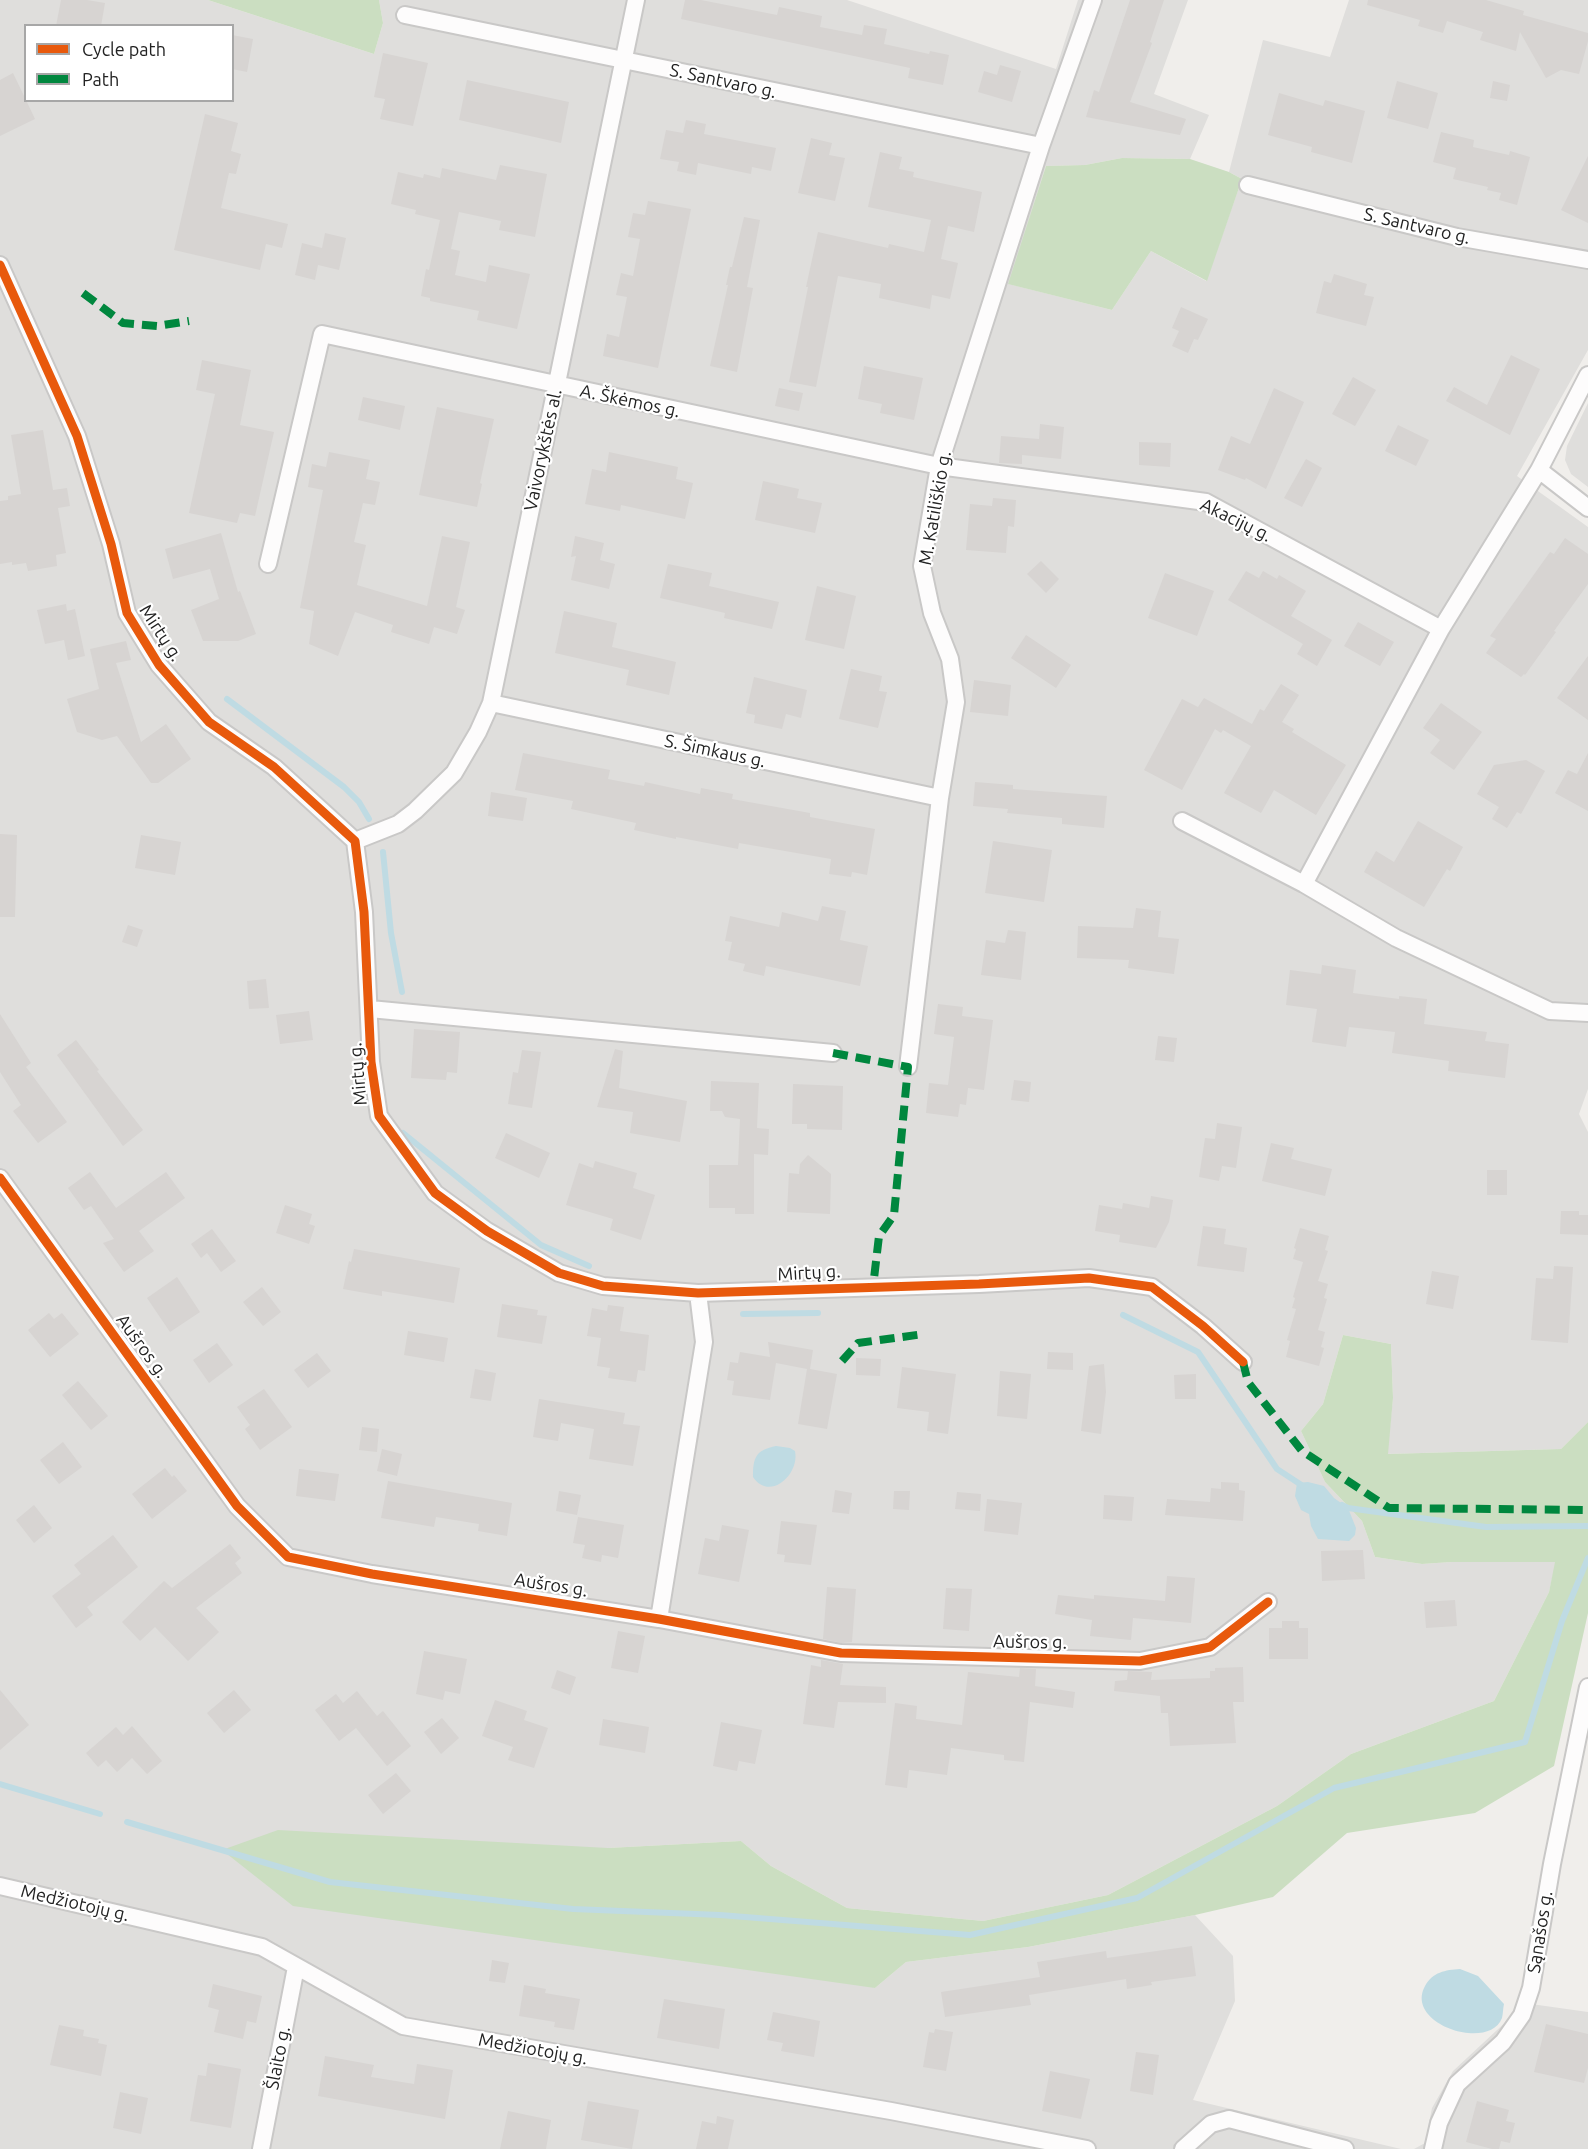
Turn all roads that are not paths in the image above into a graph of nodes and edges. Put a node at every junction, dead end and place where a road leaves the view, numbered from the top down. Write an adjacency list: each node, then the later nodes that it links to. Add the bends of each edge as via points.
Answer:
1 (636, 0): 4 (street, Vaivorykštės al.)
2 (1093, 0): 5 (street, M. Katiliškio g.)
3 (405, 15): 4 (street, S. Santvaro g.)
4 (624, 61): 5 (street, S. Santvaro g.); 10 (street, Vaivorykštės al.)
5 (1041, 146): 11 (street, M. Katiliškio g.)
6 (1248, 185): 7 (street, S. Santvaro g., via 1457,237)
7 (1588, 260)
8 (0, 265): 19 (street, Mirtų g., via 76,436 111,544 127,614 159,665 209,722 274,767)
9 (1588, 375): 12 (street)
10 (556, 385): 11 (street, A. Škėmos g.); 14 (street, A. Škėmos g., via 321,334); 16 (street, Vaivorykštės al.)
11 (939, 466): 15 (street, Akacijų g., via 1206,501); 17 (street, M. Katiliškio g., via 922,566 933,614 950,659 956,702)
12 (1539, 470): 13 (street); 15 (street)
13 (1588, 508)
14 (268, 564)
15 (1441, 628): 20 (street)
16 (491, 703): 17 (street, S. Šimkaus g.); 19 (street, Vaivorykštės al., via 454,773 398,824)
17 (940, 798): 24 (street, M. Katiliškio g.)
18 (1182, 821): 20 (street)
19 (355, 841): 21 (street, Mirtų g.)
20 (1304, 884): 22 (street, via 1396,938 1550,1011)
21 (370, 1009): 23 (street); 26 (street, Mirtų g., via 371,1062 379,1116 435,1193 487,1231 559,1273 603,1286)
22 (1588, 1013)
23 (833, 1053)
24 (908, 1067)
25 (0, 1178): 29 (street, Aušros g., via 237,1506 288,1557)
26 (698, 1293): 27 (street, Mirtų g., via 1089,1278 1152,1287); 29 (street, via 704,1342)
27 (1243, 1362)
28 (1268, 1602): 29 (street, Aušros g., via 1210,1647 1140,1661 841,1653)
29 (659, 1619)
30 (1588, 1687): 37 (street, Sąnašos g., via 1531,1988 1522,2015 1503,2042 1457,2084 1439,2123)
31 (0, 1886): 32 (street, Medžiotojų g., via 262,1947)
32 (296, 1966): 33 (street, Šlaito g.); 34 (street, Medžiotojų g., via 403,2026)
33 (261, 2149)
34 (1087, 2149)
35 (1183, 2149): 36 (street, via 1211,2124 1229,2119)
36 (1345, 2149)
37 (1433, 2149)

